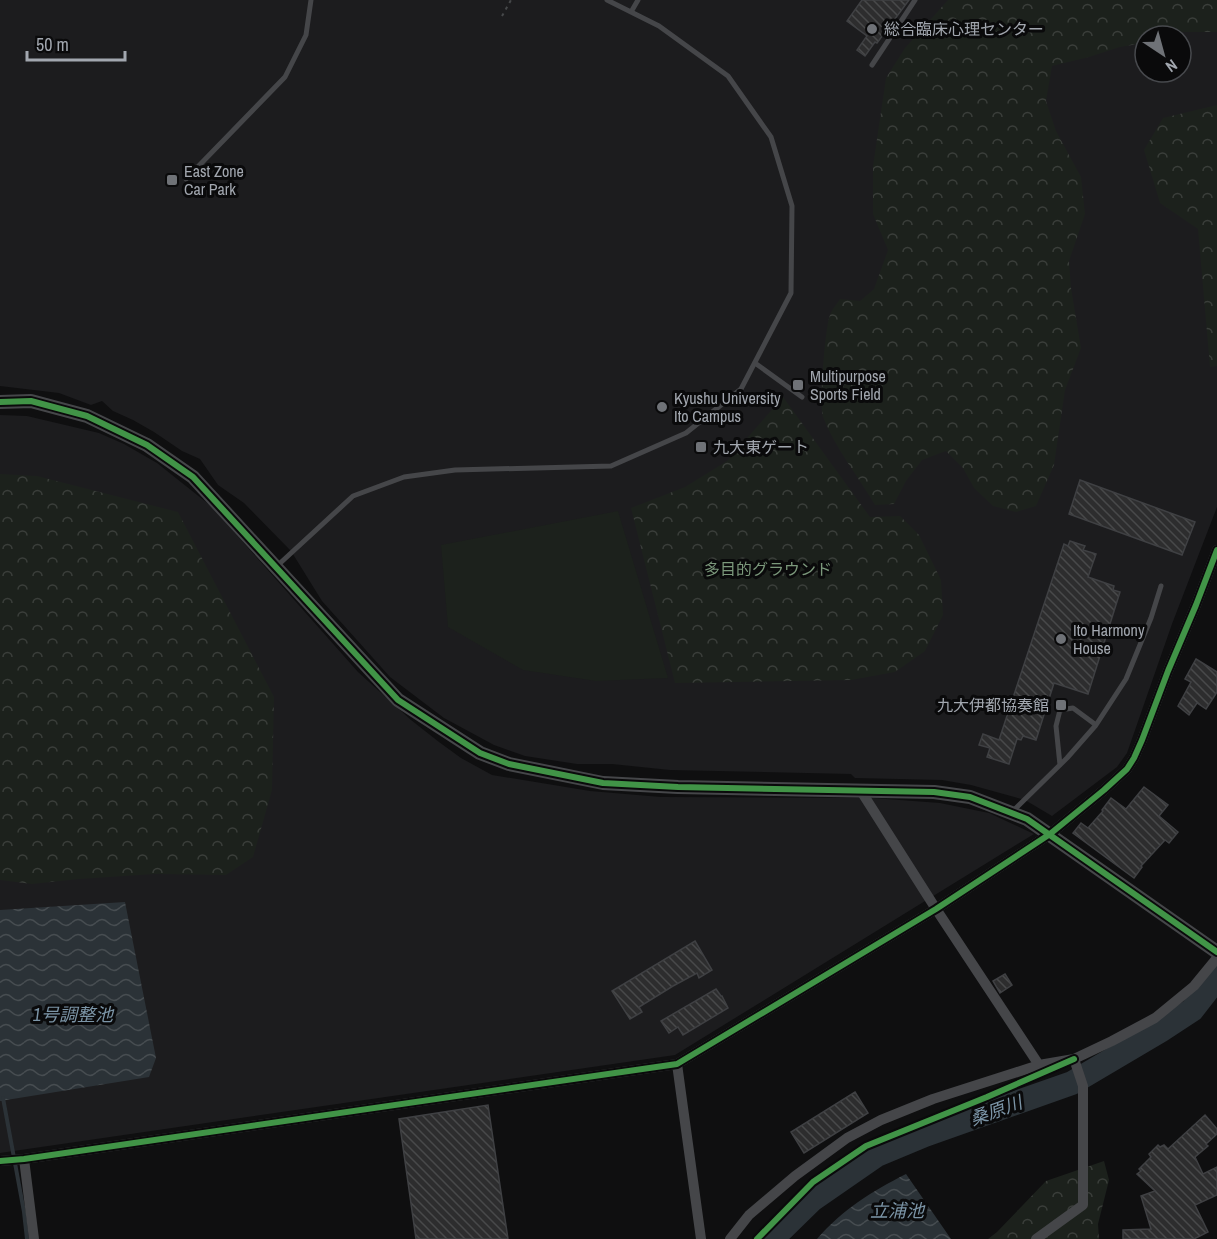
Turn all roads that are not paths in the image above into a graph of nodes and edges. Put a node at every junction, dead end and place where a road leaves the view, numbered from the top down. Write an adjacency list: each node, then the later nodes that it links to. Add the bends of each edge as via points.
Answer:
1 (311, 0): 7 (lane, via 306,35 285,77)
2 (607, 0): 5 (lane)
3 (638, 0): 5 (lane)
4 (915, 0): 6 (lane)
5 (631, 12): 8 (lane, via 659,26 728,76 771,137 792,206 791,293)
6 (872, 65)
7 (186, 179)
8 (755, 363): 9 (lane); 12 (lane, via 741,389 686,433 611,466 455,471 404,477 352,496)
9 (802, 397)
10 (0, 402): 12 (street, via 31,401 87,416 147,446 193,477)
11 (1217, 550): 18 (street, via 1134,758 1104,790)
12 (276, 567): 16 (street, via 398,700 480,753 509,764 603,783)
13 (1161, 586): 14 (lane, via 1126,679)
14 (1096, 725): 15 (lane); 15 (lane, via 1073,708 1060,710 1056,726)
15 (1060, 765): 17 (lane)
16 (861, 791): 17 (street, via 934,792 970,797); 19 (street)
17 (1011, 813): 18 (street)
18 (1050, 834): 19 (street); 20 (street)
19 (936, 909): 23 (street); 24 (street)
20 (1217, 952)
21 (1217, 958): 22 (street, via 1194,986 1155,1018)
22 (1074, 1059): 24 (street); 30 (street, via 1083,1086 1083,1205)
23 (677, 1064): 25 (street); 28 (street)
24 (1039, 1065): 29 (street, via 933,1099 847,1138 749,1215)
25 (24, 1159): 26 (street); 27 (street)
26 (2, 1161)
27 (34, 1239)
28 (701, 1239)
29 (730, 1239)
30 (1036, 1239)

